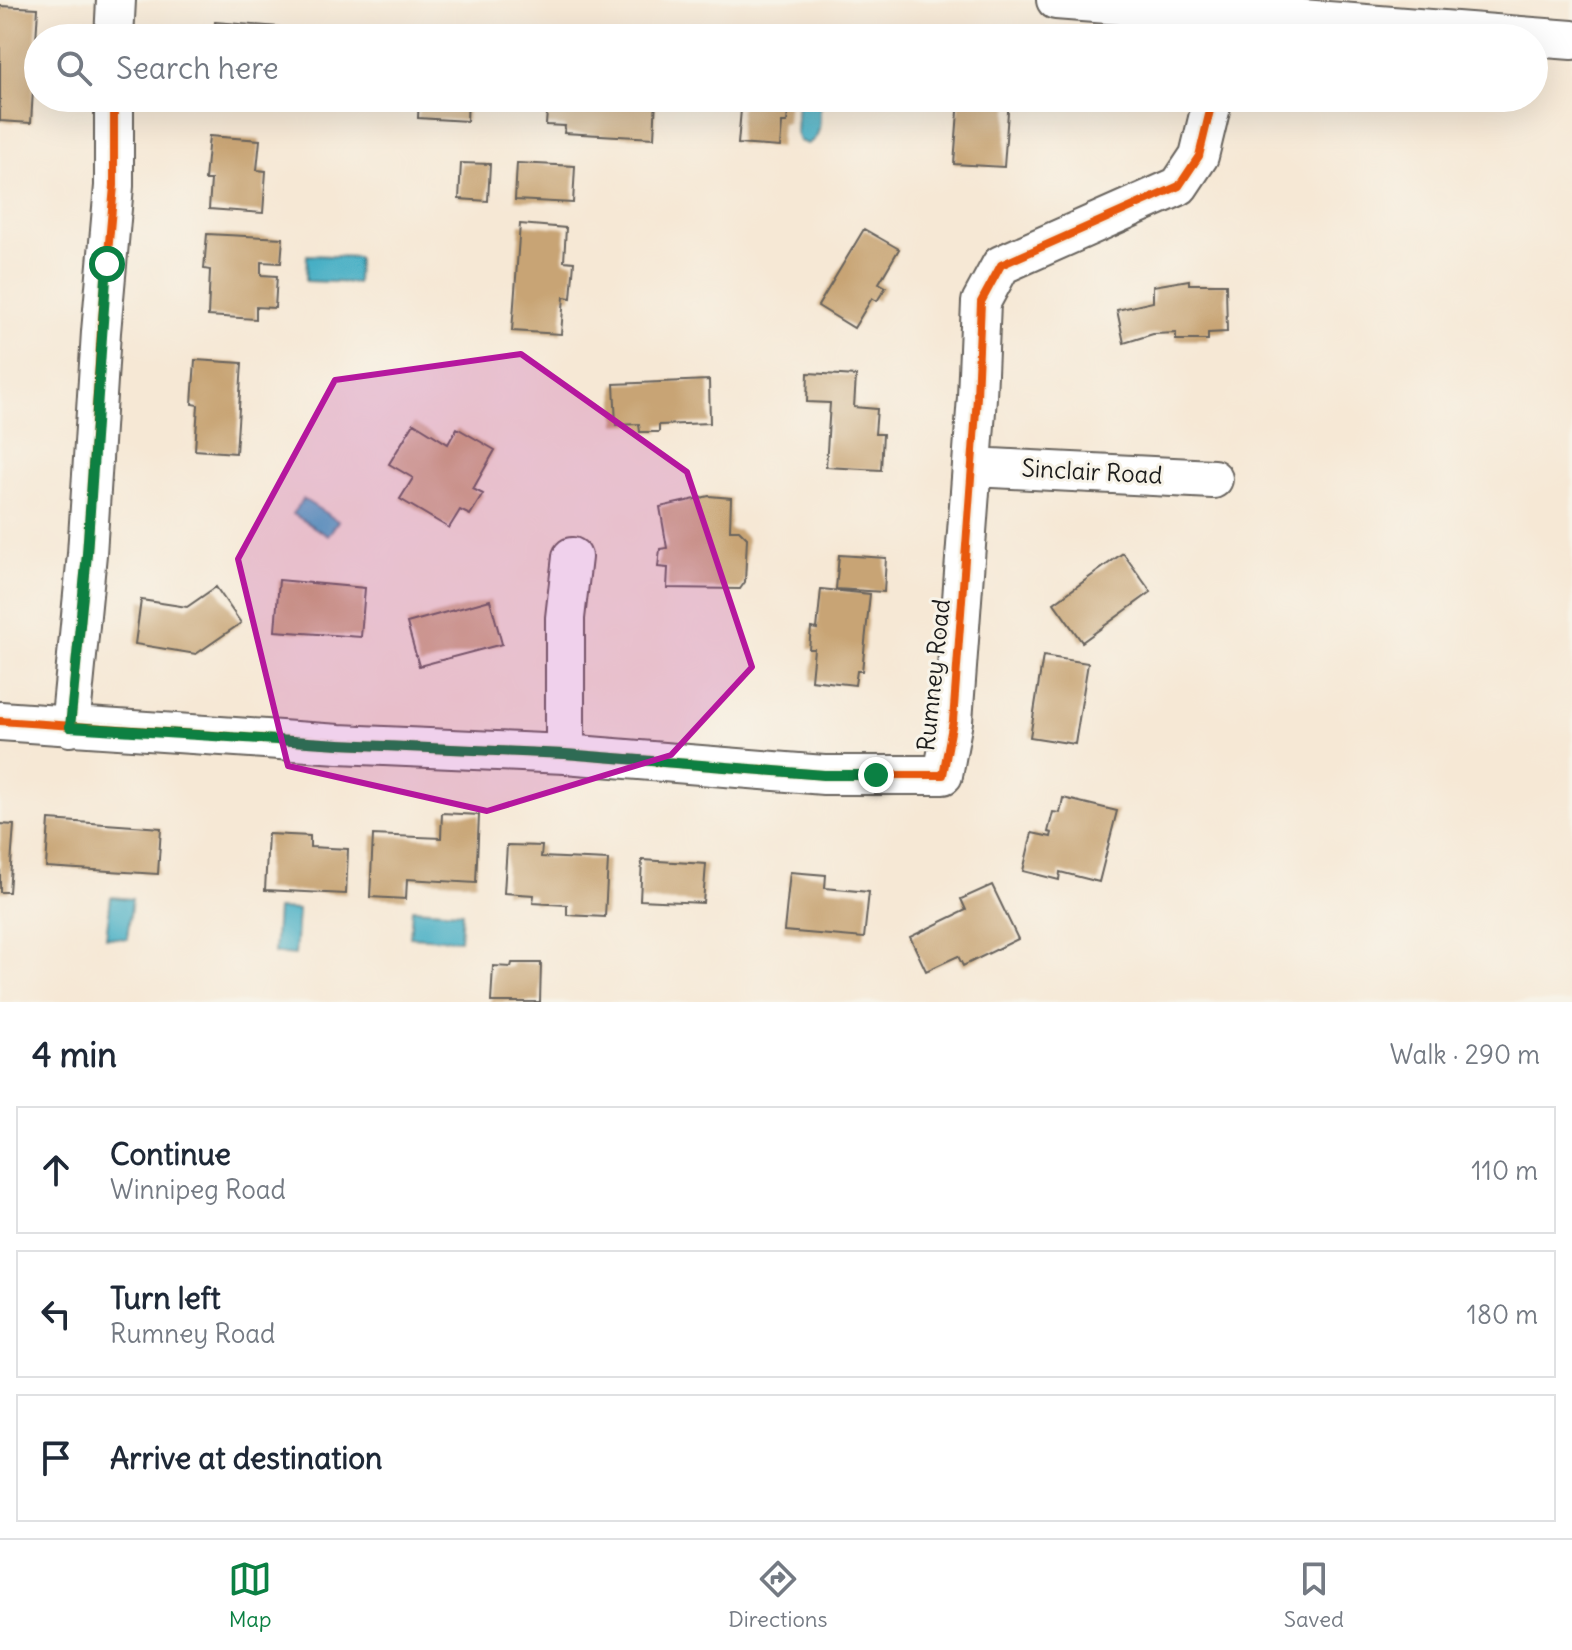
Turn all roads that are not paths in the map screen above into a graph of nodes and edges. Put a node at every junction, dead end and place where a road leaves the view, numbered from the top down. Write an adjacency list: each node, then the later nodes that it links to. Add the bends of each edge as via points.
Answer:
1 (116, 0): 3 (street)
2 (1056, 0): 4 (street)
3 (115, 24)
4 (1223, 24)
5 (1548, 39): 6 (street)
6 (1572, 40)
7 (114, 112): 13 (street, via 114,186)
8 (1210, 112): 9 (street, Rumney Road, via 1199,156 1179,186 1001,265 981,302)
9 (972, 467): 10 (street, Sinclair Road); 14 (street, Rumney Road, via 953,721 943,775 824,775)
10 (1213, 479)
11 (572, 557): 14 (street, via 565,618)
12 (0, 721): 13 (street, Rumney Road)
13 (70, 727): 14 (street, Rumney Road)
14 (565, 754)

